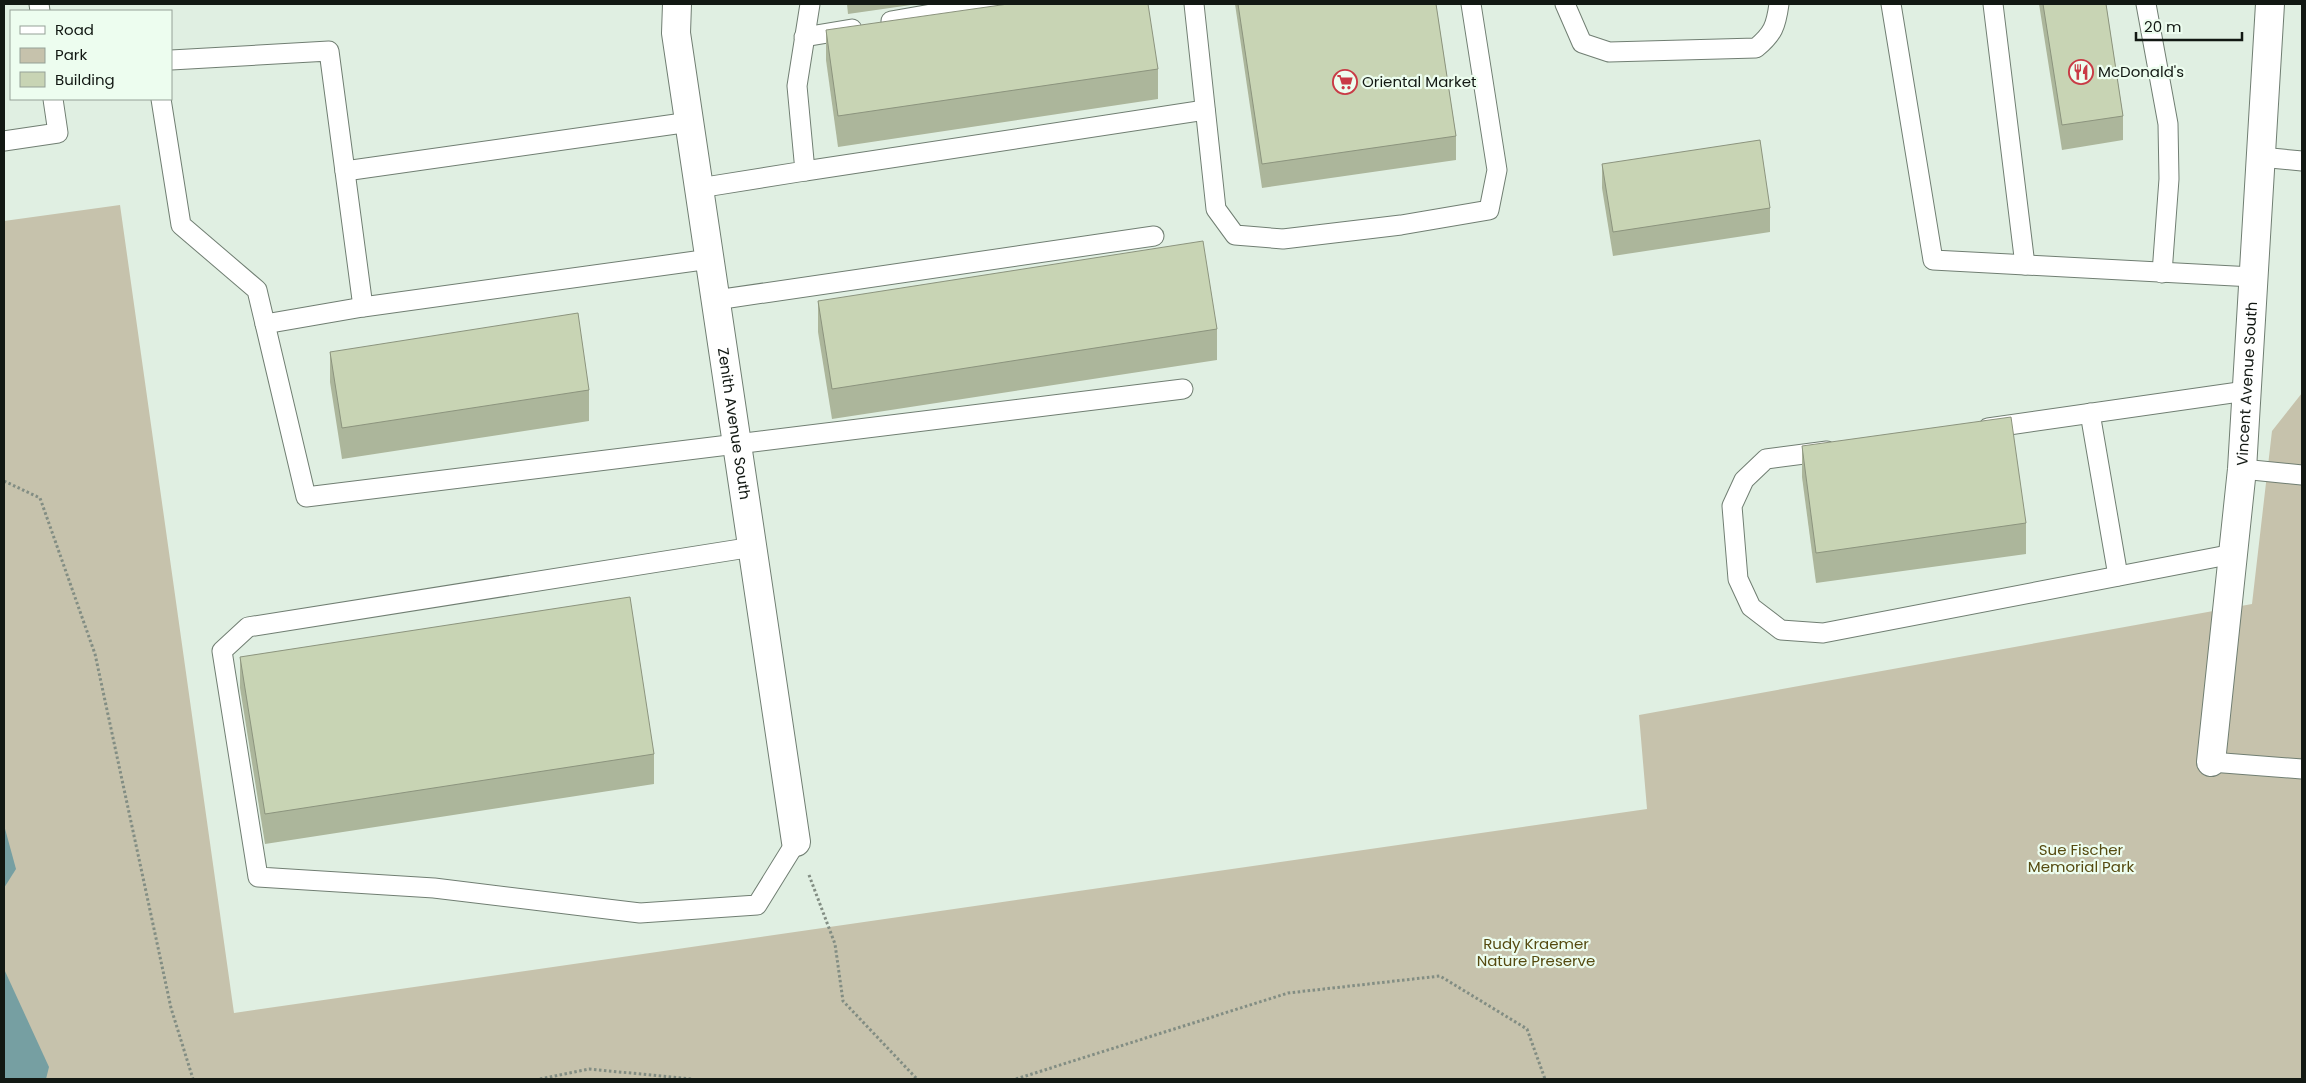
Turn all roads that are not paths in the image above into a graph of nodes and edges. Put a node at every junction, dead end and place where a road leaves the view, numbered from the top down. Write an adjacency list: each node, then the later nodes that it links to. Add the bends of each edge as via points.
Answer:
1 (677, 4): 18 (street, Zenith Avenue South, via 676,33)
2 (810, 4): 13 (lane)
3 (999, 4): 12 (lane)
4 (1194, 4): 17 (lane)
5 (1471, 4): 17 (lane, via 1497,170 1489,210 1401,225 1283,239 1235,235 1216,208)
6 (1565, 4): 7 (lane, via 1582,43 1609,52 1756,48 1770,37)
7 (1779, 4)
8 (1891, 4): 27 (lane, via 1933,260)
9 (1993, 4): 27 (lane)
10 (2146, 4): 28 (lane, via 2168,124 2169,179)
11 (2270, 4): 20 (street, Vincent Avenue South)
12 (953, 7): 13 (lane)
13 (804, 37): 23 (lane, via 797,86)
14 (172, 60): 22 (lane, via 329,51)
15 (53, 100): 19 (lane, via 58,133)
16 (161, 100): 32 (lane, via 181,225 257,290)
17 (1205, 110): 23 (lane)
18 (690, 122): 22 (lane); 24 (street, Zenith Avenue South)
19 (4, 141)
20 (2260, 157): 21 (lane); 29 (street, Vincent Avenue South)
21 (2302, 161)
22 (345, 171): 31 (lane)
23 (805, 171): 24 (lane)
24 (699, 188): 26 (street, Zenith Avenue South)
25 (1154, 236): 30 (lane)
26 (710, 259): 30 (street, Zenith Avenue South); 31 (lane)
27 (2026, 265): 28 (lane)
28 (2162, 273): 29 (lane)
29 (2253, 277): 34 (street, Vincent Avenue South)
30 (716, 300): 37 (street, Zenith Avenue South)
31 (363, 307): 32 (lane)
32 (265, 324): 37 (lane, via 306,497)
33 (1183, 389): 37 (lane)
34 (2246, 390): 35 (lane); 39 (street, Vincent Avenue South)
35 (2090, 413): 36 (lane); 43 (lane)
36 (1972, 430)
37 (737, 443): 41 (street, Zenith Avenue South)
38 (1845, 448): 43 (lane, via 1766,459 1744,480 1732,506 1738,579 1751,608 1781,630 1824,633)
39 (2242, 469): 40 (lane); 42 (street, Vincent Avenue South)
40 (2302, 475)
41 (753, 547): 46 (street, Zenith Avenue South); 46 (lane, via 248,627 222,651 258,877 434,888 640,913 756,905)
42 (2233, 554): 43 (lane); 44 (street, Vincent Avenue South)
43 (2118, 576)
44 (2211, 762): 45 (lane)
45 (2302, 770)
46 (796, 842)

